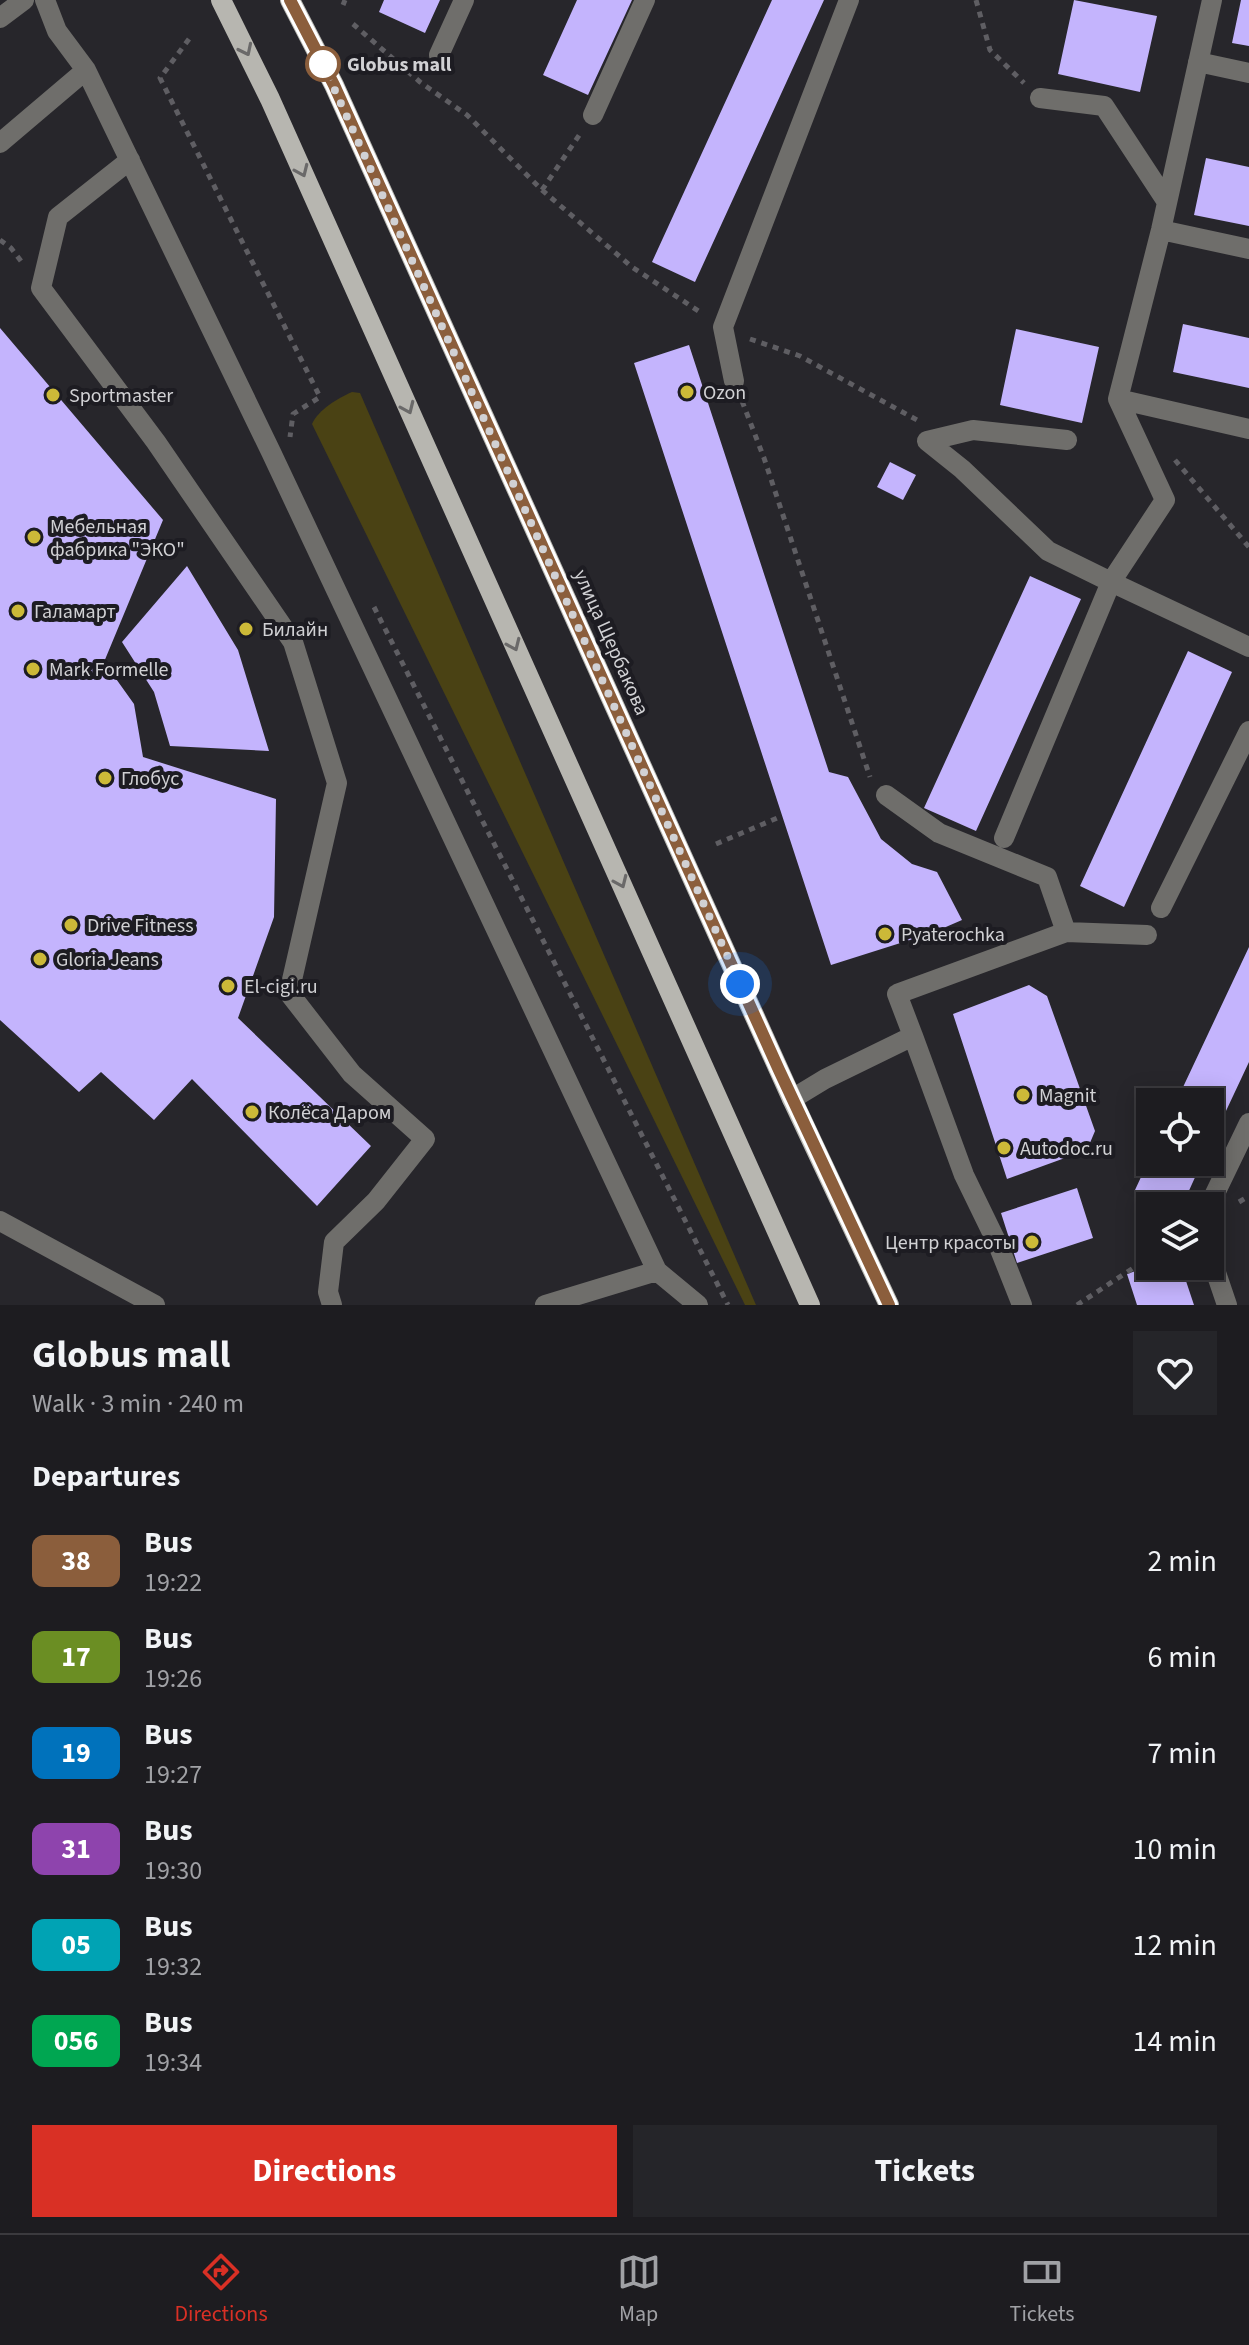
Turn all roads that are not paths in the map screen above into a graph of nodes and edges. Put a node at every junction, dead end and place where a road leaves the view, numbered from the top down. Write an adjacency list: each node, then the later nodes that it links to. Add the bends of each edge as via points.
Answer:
1 (24, 0): 9 (street)
2 (45, 0): 12 (street, via 57,31)
3 (221, 0): 44 (main road, one-way to 44)
4 (290, 0): 34 (main road, улица Щербакова, via 341,100)
5 (464, 0): 10 (street)
6 (645, 0): 15 (street)
7 (849, 0): 21 (street, via 723,327)
8 (1212, 0): 11 (street)
9 (0, 18)
10 (439, 55)
11 (1198, 62): 13 (street); 18 (street)
12 (86, 70): 16 (street); 17 (street)
13 (1249, 73)
14 (1040, 98): 18 (street, via 1104,106)
15 (593, 115)
16 (0, 143)
17 (130, 160): 38 (street); 41 (street, via 58,217 41,288 156,442 293,642 337,783 289,993 352,1074 425,1139 376,1201 334,1242 328,1292)
18 (1167, 202): 19 (street)
19 (1161, 230): 20 (street); 22 (street)
20 (1249, 249)
21 (734, 381)
22 (1118, 399): 23 (street); 25 (street, via 1165,500)
23 (1249, 429)
24 (1067, 440): 25 (street, via 973,430 927,441 1048,551)
25 (1111, 582): 26 (street); 29 (street)
26 (1249, 647)
27 (1249, 731): 30 (street)
28 (886, 795): 31 (street, via 939,833 1047,877)
29 (1004, 838)
30 (1161, 908)
31 (1066, 932): 32 (street); 33 (street, via 897,994)
32 (1147, 935)
33 (913, 1036): 34 (street); 46 (street, via 964,1175)
34 (792, 1099): 45 (main road, улица Щербакова)
35 (1249, 1123): 36 (street)
36 (1216, 1192)
37 (0, 1221): 40 (street)
38 (657, 1271): 42 (street); 43 (street)
39 (1218, 1280): 47 (street)
40 (155, 1305)
41 (332, 1305)
42 (545, 1305)
43 (698, 1305)
44 (810, 1305)
45 (889, 1305)
46 (1022, 1305)
47 (1227, 1305)

